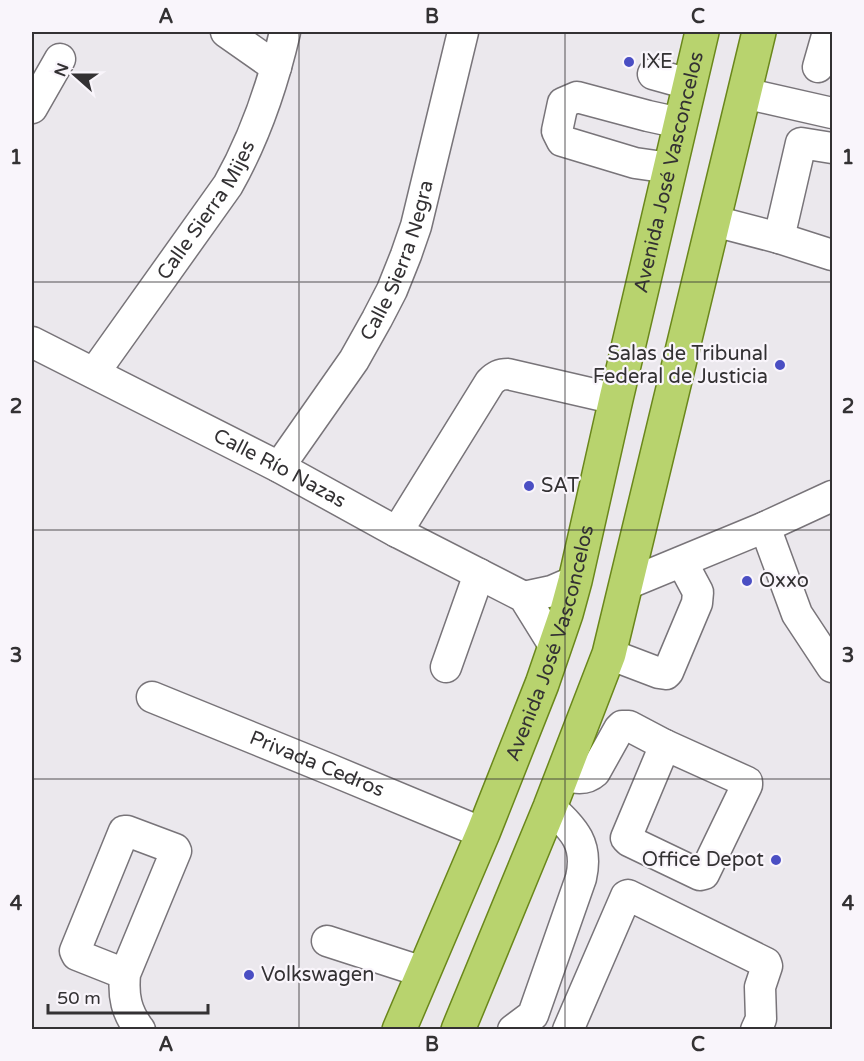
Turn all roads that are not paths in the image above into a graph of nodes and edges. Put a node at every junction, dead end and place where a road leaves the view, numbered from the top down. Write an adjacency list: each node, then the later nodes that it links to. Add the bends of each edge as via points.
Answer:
1 (226, 32): 9 (street)
2 (285, 32): 9 (street, Calle Sierra Mijes)
3 (463, 32): 24 (street, Calle Sierra Negra, via 416,226 399,273 354,360)
4 (702, 32): 11 (main road, Avenida José Vasconcelos)
5 (759, 32): 12 (main road)
6 (828, 32): 8 (street)
7 (60, 59): 13 (street)
8 (818, 67)
9 (276, 68): 22 (street, Calle Sierra Mijes, via 228,185)
10 (653, 75): 11 (street)
11 (689, 84): 15 (main road, Avenida José Vasconcelos)
12 (744, 93): 14 (street); 18 (main road)
13 (32, 108)
14 (832, 113)
15 (680, 123): 17 (main road, Avenida José Vasconcelos); 17 (street, via 577,97 563,103 557,131 562,141 634,163)
16 (832, 148): 19 (street, via 801,143)
17 (670, 168): 23 (main road, Avenida José Vasconcelos)
18 (714, 221): 19 (street); 31 (main road)
19 (779, 238): 20 (street)
20 (832, 255)
21 (32, 342): 22 (street, Calle Río Nazas)
22 (94, 373): 24 (street, Calle Río Nazas)
23 (616, 399): 27 (street, via 508,374 495,377); 30 (main road, Avenida José Vasconcelos)
24 (279, 467): 27 (street, Calle Río Nazas)
25 (832, 496): 26 (street)
26 (765, 527): 28 (street); 36 (street, via 796,614)
27 (397, 532): 29 (street, Calle Río Nazas)
28 (682, 562): 31 (street); 34 (street, via 698,592 697,603 668,672 659,673)
29 (479, 574): 32 (street, Calle Río Nazas); 35 (street)
30 (575, 581): 32 (street); 33 (main road, Avenida José Vasconcelos)
31 (627, 584): 34 (main road)
32 (524, 597): 33 (street)
33 (555, 647): 41 (main road, Avenida José Vasconcelos)
34 (609, 654): 39 (main road)
35 (447, 667)
36 (832, 667)
37 (152, 697): 41 (street, Privada Cedros)
38 (665, 745): 38 (street, via 747,782 700,875 626,838); 39 (street, via 622,726 591,776 579,779)
39 (562, 775): 40 (main road)
40 (550, 807): 45 (street, via 579,840 583,868); 48 (main road)
41 (483, 833): 43 (main road, Avenida José Vasconcelos)
42 (327, 941): 43 (street)
43 (423, 972): 47 (main road, Avenida José Vasconcelos)
44 (125, 974): 46 (street, via 126,1005)
45 (523, 1022): 49 (street)
46 (140, 1029)
47 (399, 1029)
48 (458, 1029)
49 (563, 1029)
50 (568, 1029): 51 (street, via 628,895 766,963)
51 (756, 1029)

